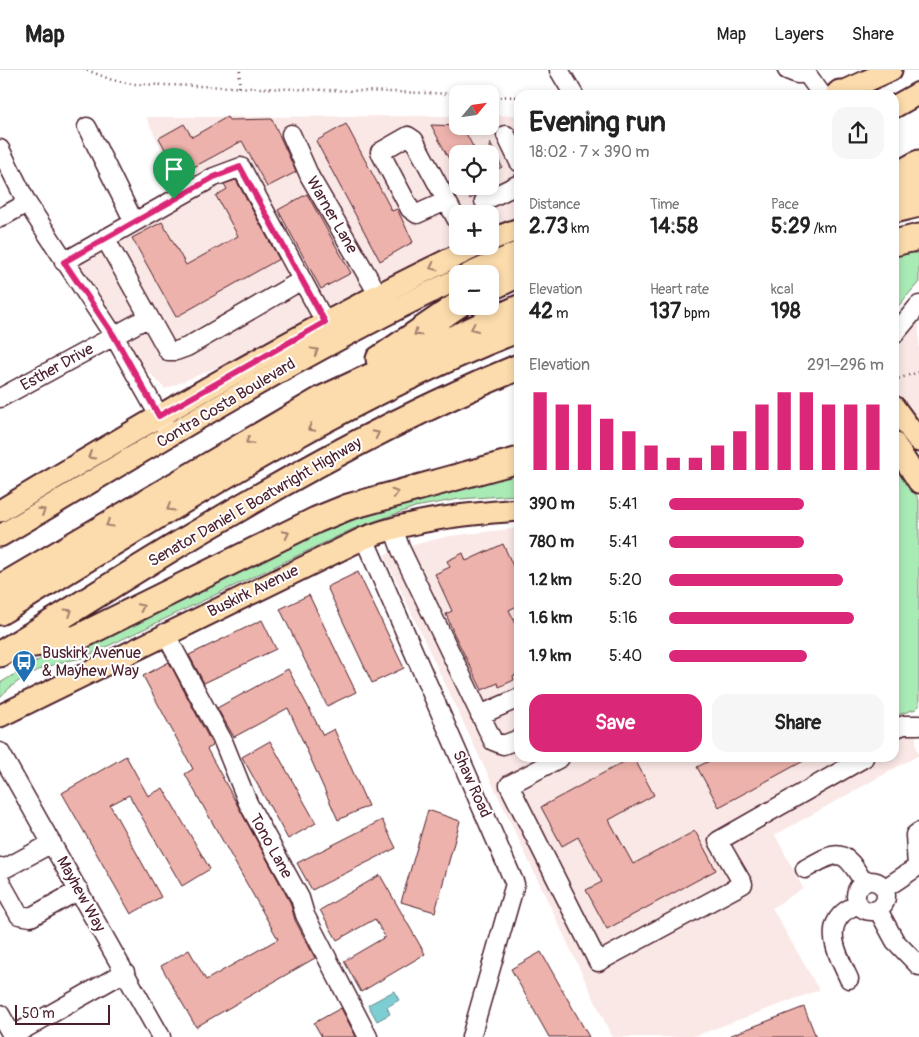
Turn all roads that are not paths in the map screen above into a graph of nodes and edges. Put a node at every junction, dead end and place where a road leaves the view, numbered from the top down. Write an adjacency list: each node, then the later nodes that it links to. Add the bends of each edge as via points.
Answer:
1 (560, 70): 4 (street)
2 (787, 70): 5 (street, via 807,74)
3 (891, 70): 6 (main road)
4 (571, 90)
5 (828, 90)
6 (845, 90)
7 (919, 93): 8 (main road)
8 (899, 104)
9 (87, 127): 26 (street)
10 (291, 134): 42 (street, Warner Lane, via 310,177)
11 (506, 135): 13 (street)
12 (0, 149): 21 (street)
13 (514, 152)
14 (919, 163): 15 (highway)
15 (899, 174)
16 (919, 184): 18 (highway)
17 (514, 186): 20 (street)
18 (899, 189)
19 (446, 201): 23 (street)
20 (484, 201)
21 (27, 203): 25 (street); 36 (street)
22 (919, 204): 24 (highway)
23 (449, 206)
24 (899, 209)
25 (0, 218)
26 (134, 222): 30 (street); 39 (street, via 214,177 240,167)
27 (514, 231): 28 (main road, Contra Costa Boulevard)
28 (499, 237)
29 (919, 237): 31 (highway)
30 (105, 238): 36 (street); 46 (street)
31 (899, 242)
32 (919, 253): 34 (highway)
33 (514, 254): 37 (main road)
34 (899, 254)
35 (457, 255): 42 (main road, Contra Costa Boulevard, one-way to 42)
36 (64, 262): 50 (street)
37 (489, 265)
38 (514, 276): 41 (highway)
39 (302, 280): 46 (street, via 176,351 168,351); 47 (street)
40 (449, 283): 56 (main road, Contra Costa Boulevard, one-way to 40, via 257,383)
41 (499, 284)
42 (378, 294): 47 (main road, Contra Costa Boulevard)
43 (919, 304): 48 (street)
44 (514, 310): 53 (highway, one-way to 53)
45 (449, 311): 53 (highway, one-way to 53)
46 (149, 317): 50 (street, Esther Drive)
47 (325, 322): 55 (main road, Contra Costa Boulevard)
48 (899, 329)
49 (514, 331): 67 (highway, one-way to 67, via 401,381 289,440)
50 (114, 336): 52 (street, Esther Drive); 55 (street)
51 (514, 369): 69 (highway, Senator Daniel E Boatwright Highway, one-way to 51, via 215,522 312,467 406,418)
52 (0, 398)
53 (322, 399): 66 (highway, one-way to 66)
54 (899, 414): 57 (main road)
55 (159, 416): 56 (street); 62 (main road, Contra Costa Boulevard, one-way to 62)
56 (170, 436): 64 (main road, Contra Costa Boulevard, one-way to 56)
57 (919, 441)
58 (899, 451): 60 (main road)
59 (514, 461): 69 (highway, one-way to 59, via 76,638 348,507)
60 (919, 482)
61 (514, 510): 63 (main road, Buskirk Avenue, via 458,515)
62 (0, 511)
63 (393, 528): 65 (main road, Buskirk Avenue); 71 (street)
64 (0, 536)
65 (364, 538): 68 (main road, Buskirk Avenue); 98 (street, Shaw Road, via 515,884)
66 (0, 588)
67 (0, 612)
68 (165, 633): 72 (main road, Buskirk Avenue); 97 (street, Tono Lane, via 224,741 248,803 300,898 305,914)
69 (6, 650)
70 (514, 700): 71 (street)
71 (480, 715): 75 (street, via 492,741 498,745)
72 (0, 716)
73 (919, 725): 74 (street)
74 (899, 728)
75 (514, 740)
76 (0, 752): 79 (street, Mayhew Way)
77 (552, 762): 78 (street, via 509,785 598,962 743,884 718,841)
78 (842, 763)
79 (7, 782): 81 (street, Mayhew Way)
80 (919, 832): 83 (street, via 915,835)
81 (52, 843): 82 (street, via 6,868); 88 (street, Mayhew Way)
82 (0, 867)
83 (918, 867): 87 (street)
84 (805, 869): 86 (street, via 831,855 842,855 851,861)
85 (0, 881): 88 (street, via 18,915 31,917)
86 (864, 883): 87 (street, via 875,882); 89 (street, via 856,892)
87 (884, 889): 90 (street, via 885,901)
88 (79, 890): 92 (street, Mayhew Way)
89 (858, 904): 90 (street, via 866,911); 93 (street, via 840,915 833,930 836,950)
90 (878, 910): 91 (street, via 895,941)
91 (919, 966)
92 (125, 972): 95 (street); 96 (street, Mayhew Way)
93 (849, 979)
94 (0, 1014): 95 (street)
95 (13, 1037)
96 (161, 1037)
97 (368, 1037)
98 (471, 1037)

